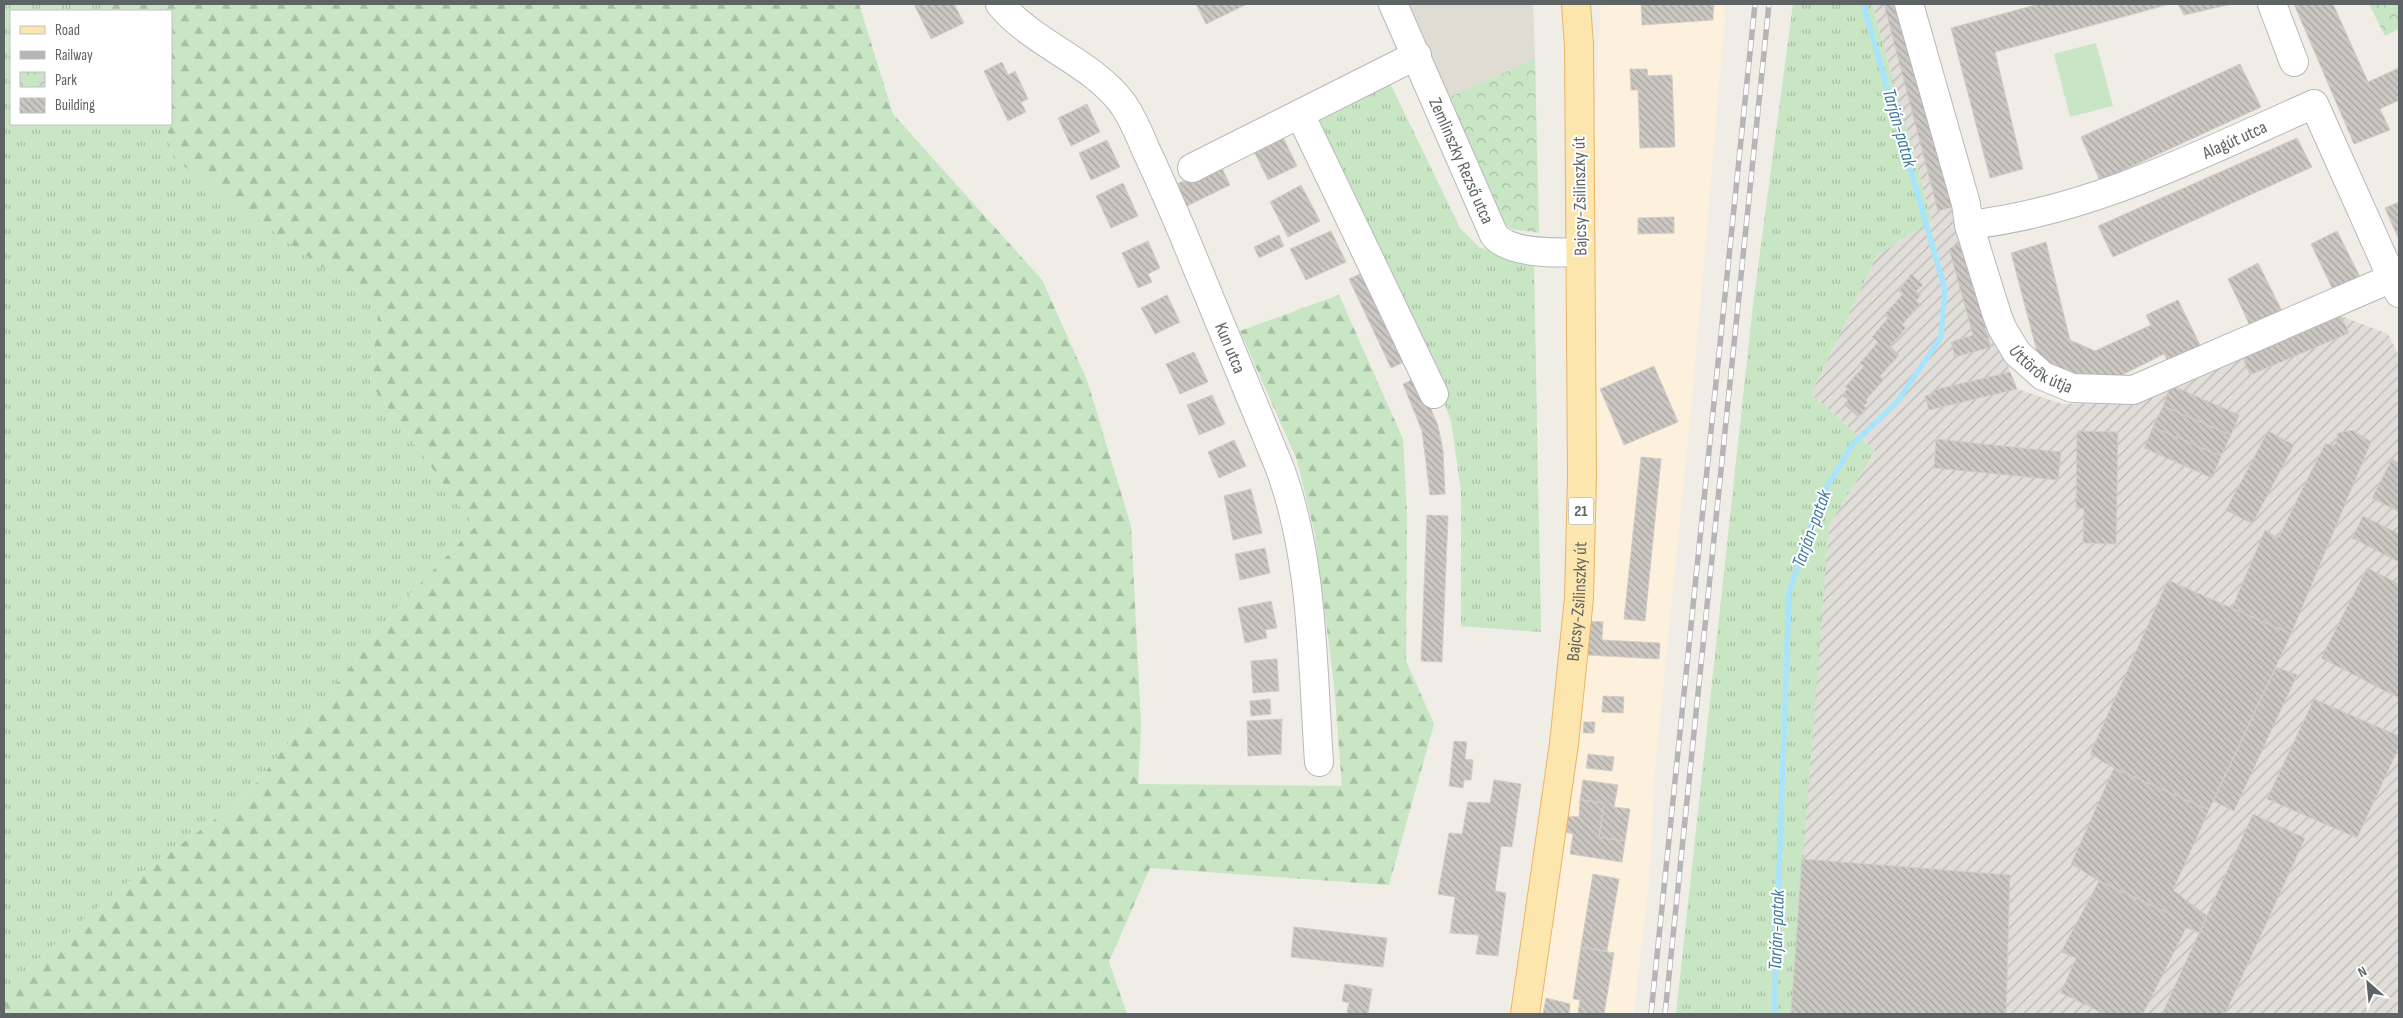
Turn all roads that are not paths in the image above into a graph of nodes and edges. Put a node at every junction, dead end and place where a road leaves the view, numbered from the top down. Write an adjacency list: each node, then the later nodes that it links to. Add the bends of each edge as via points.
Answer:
1 (1000, 4): 14 (street, Kun utca, via 1009,15 1094,74 1112,91 1135,125 1166,193 1279,466 1294,511 1302,549)
2 (1393, 4): 6 (street, Zemlinszky Rezső utca)
3 (1576, 4): 11 (main road, Bajcsy-Zsilinszky út / 21)
4 (2272, 4): 7 (street)
5 (1917, 6): 10 (street, Úttörők útja)
6 (1417, 55): 8 (street); 11 (street, Zemlinszky Rezső utca, via 1480,205 1499,242 1520,249)
7 (2294, 62)
8 (1300, 114): 9 (street); 13 (street)
9 (1192, 168)
10 (1970, 225): 12 (street, Úttörők útja, via 1997,315 2008,340 2032,368 2058,384 2072,388 2133,390); 12 (street, Alagút utca, via 2039,213 2109,192 2314,104)
11 (1580, 252): 15 (main road, Bajcsy-Zsilinszky út / 21, via 1582,477 1579,598 1564,744)
12 (2396, 286)
13 (1434, 394)
14 (1319, 762)
15 (1525, 1014)

